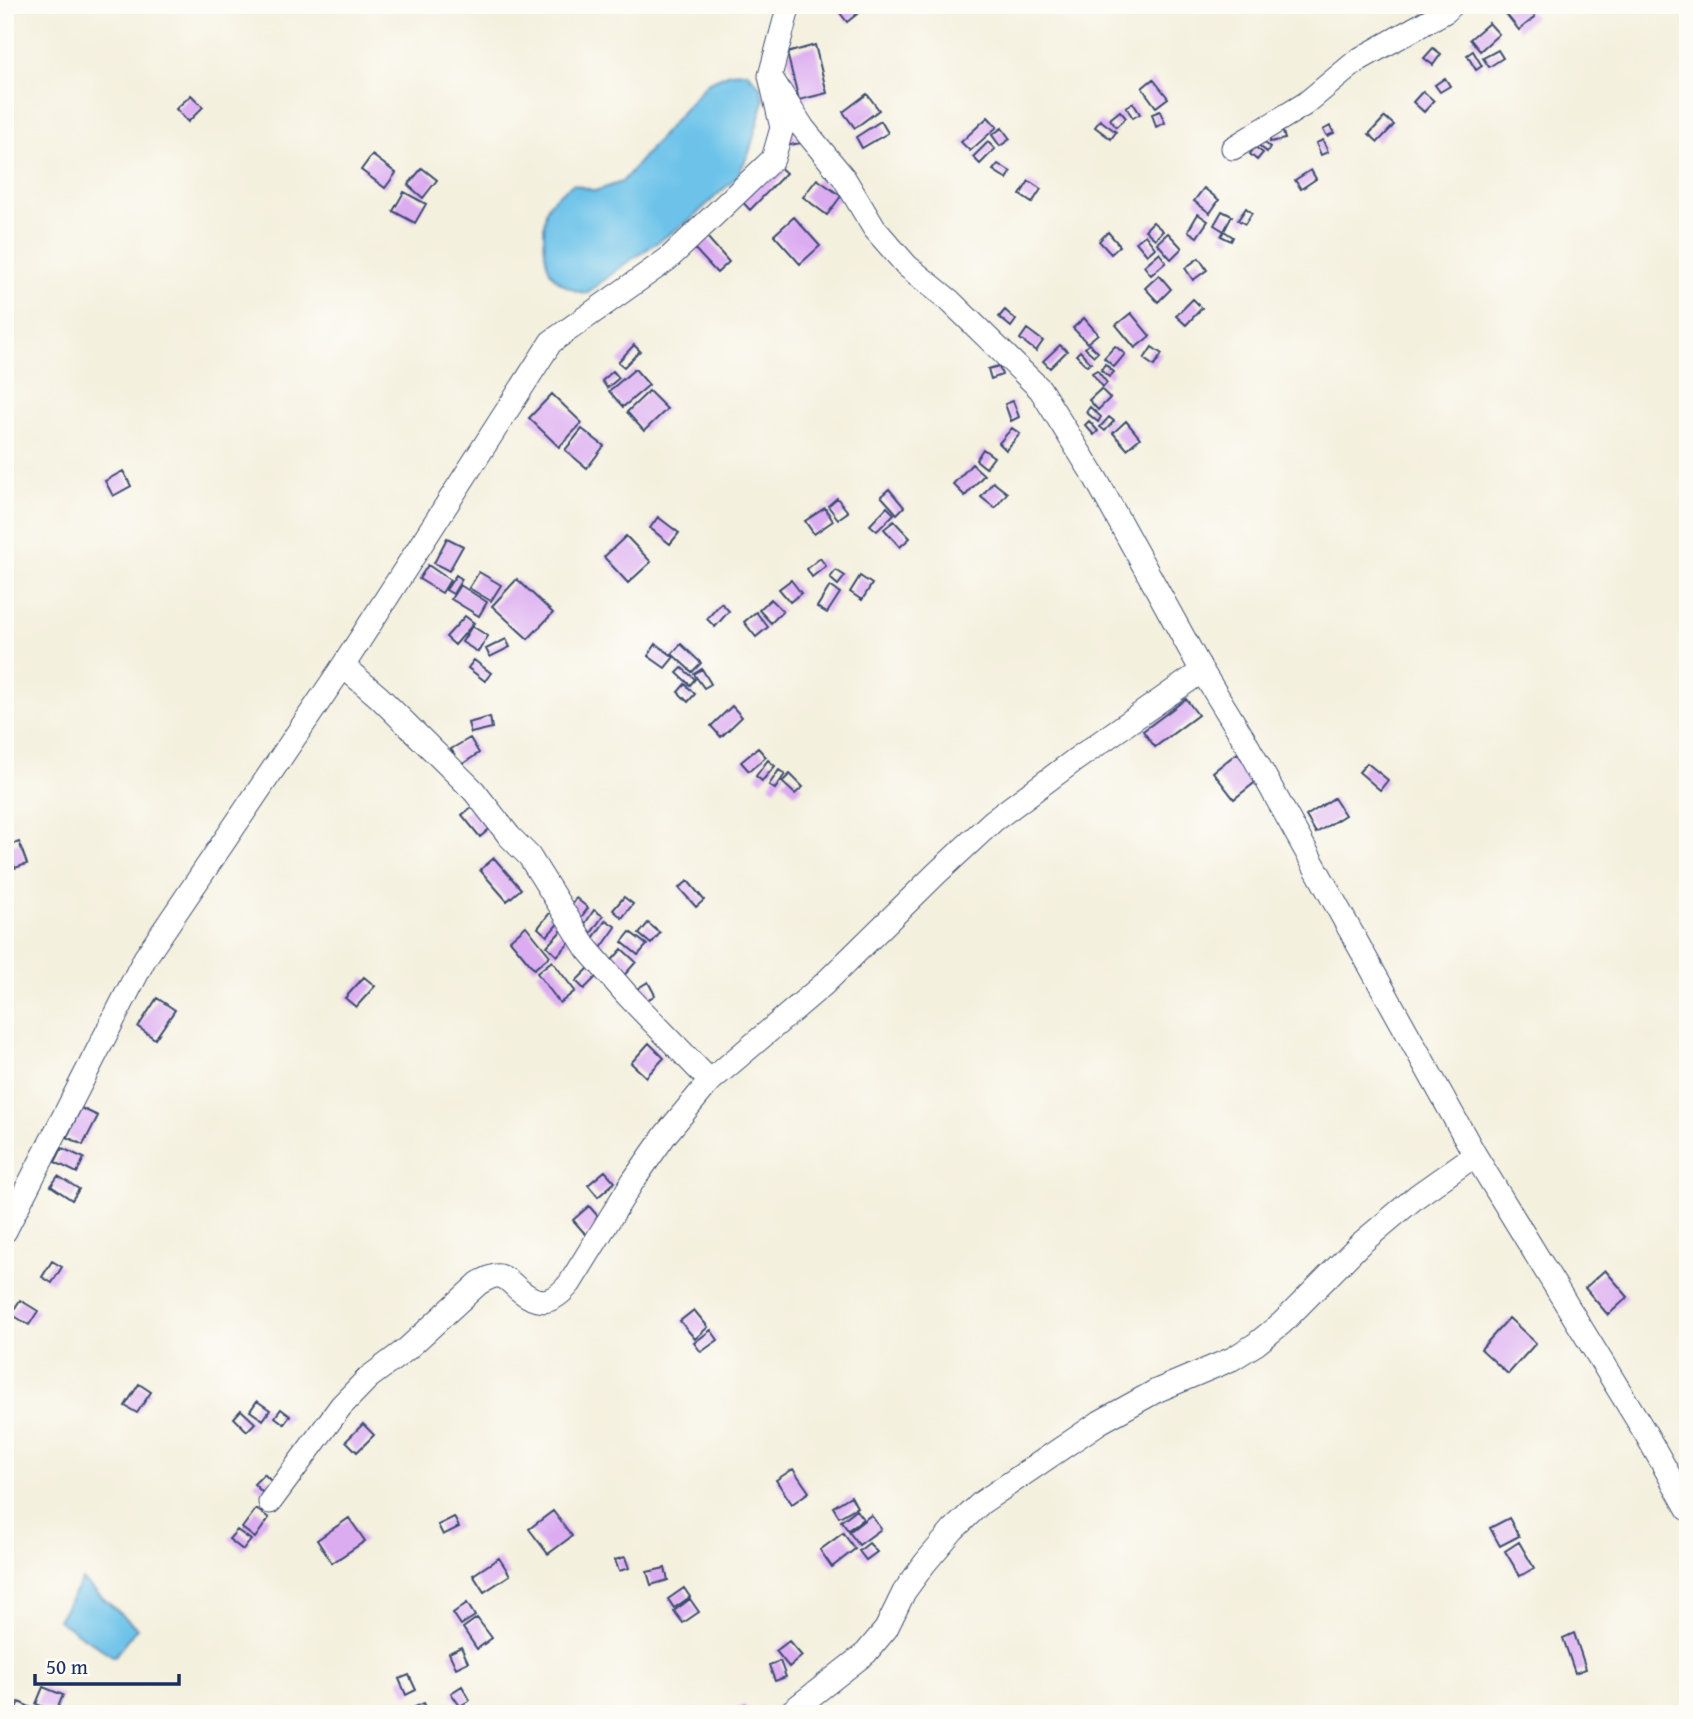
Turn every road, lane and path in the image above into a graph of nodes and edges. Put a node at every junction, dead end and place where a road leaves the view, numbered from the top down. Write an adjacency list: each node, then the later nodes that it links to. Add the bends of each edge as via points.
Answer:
1 (789, 5): 3 (street)
2 (1452, 5): 4 (street, via 1358,60 1305,104)
3 (770, 76): 5 (street, via 782,128 774,159 668,259 551,342); 6 (street, via 874,228 907,266 1040,388)
4 (1233, 148)
5 (343, 666): 7 (street, via 474,791 529,856 587,949); 9 (street, via 145,958)
6 (1202, 671): 7 (street, via 993,821 823,985); 8 (street)
7 (710, 1081): 10 (street, via 633,1181 561,1295 532,1299 499,1276 479,1283 359,1387)
8 (1475, 1155): 11 (street); 12 (street, via 1359,1245 1256,1344 1100,1422 981,1503 925,1563 886,1629 866,1653)
9 (5, 1231)
10 (270, 1502)
11 (1688, 1509)
12 (788, 1714)

